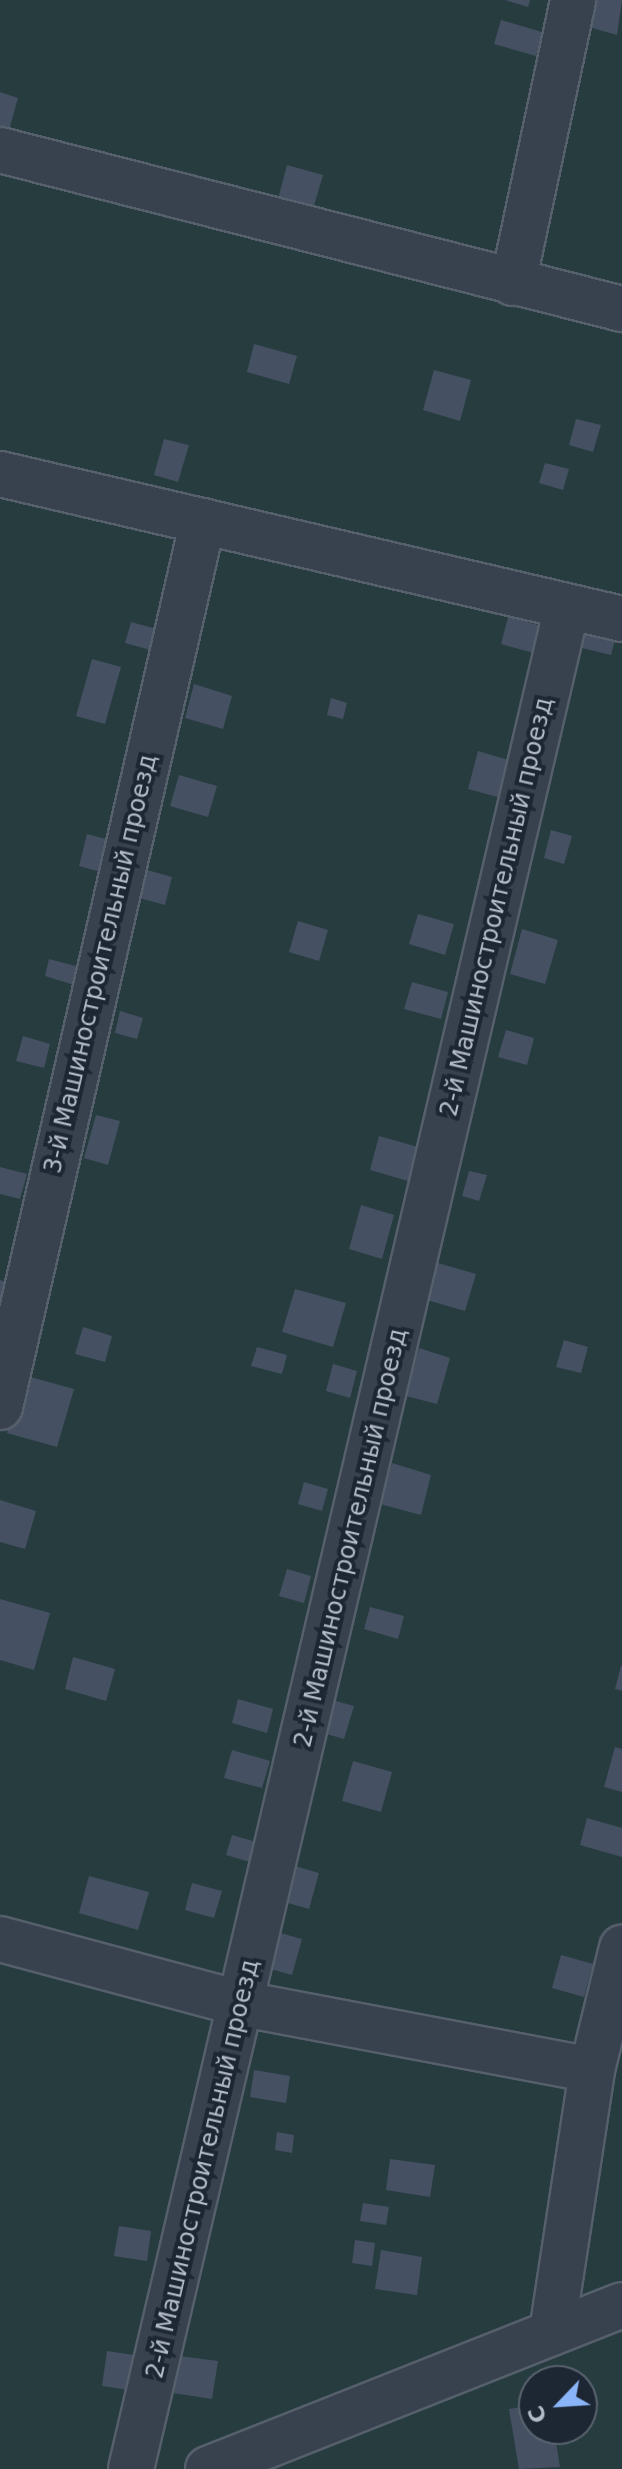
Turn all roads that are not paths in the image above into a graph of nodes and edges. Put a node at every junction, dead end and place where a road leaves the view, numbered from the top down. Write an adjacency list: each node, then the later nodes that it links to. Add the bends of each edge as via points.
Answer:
1 (573, 0): 3 (street)
2 (0, 150): 3 (street)
3 (513, 283): 4 (street)
4 (622, 309)
5 (0, 474): 6 (street)
6 (203, 521): 7 (street); 9 (street, 3-й Машиностроительный проезд)
7 (567, 607): 8 (street); 12 (street, 2-й Машиностроительный проезд)
8 (622, 619)
9 (0, 1407)
10 (0, 1939): 12 (street)
11 (622, 1948): 13 (street)
12 (243, 2004): 13 (street); 16 (street, 2-й Машиностроительный проезд)
13 (592, 2070): 15 (street)
14 (622, 2305): 15 (street)
15 (552, 2332): 17 (street)
16 (131, 2469)
17 (208, 2469)

